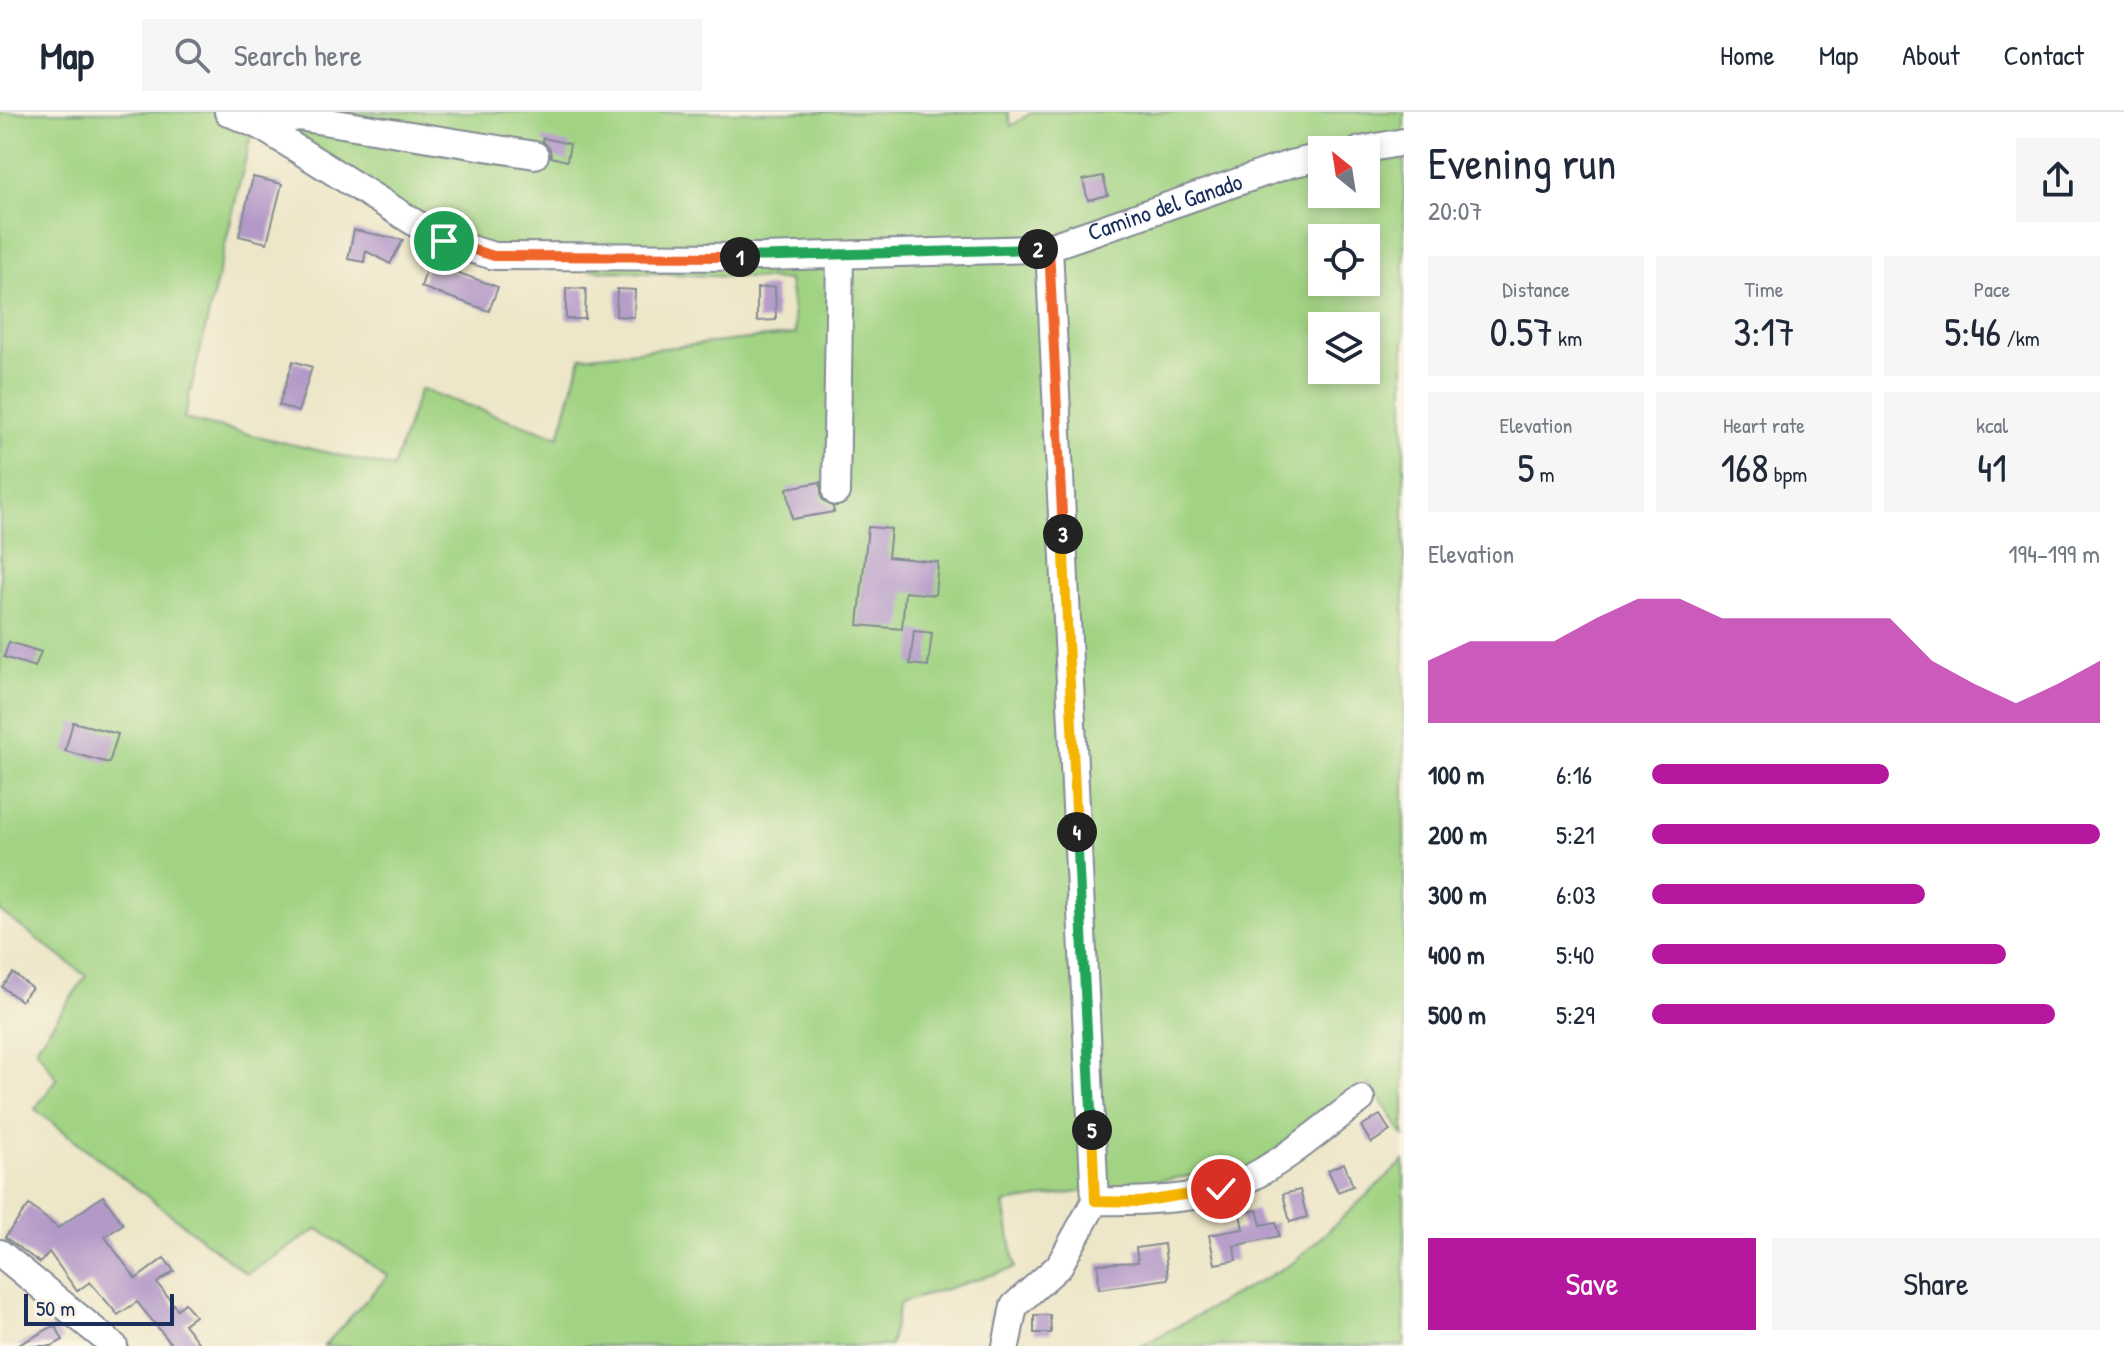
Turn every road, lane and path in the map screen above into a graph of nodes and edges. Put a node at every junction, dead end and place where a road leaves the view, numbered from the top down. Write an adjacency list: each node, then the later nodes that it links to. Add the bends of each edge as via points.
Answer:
1 (228, 112): 2 (street, Camino del Ganado)
2 (262, 127): 5 (street, via 298,117); 8 (street, Camino del Ganado, via 444,241 494,256)
3 (1404, 142): 4 (street)
4 (1380, 146)
5 (535, 155)
6 (1308, 160): 7 (street, Camino del Ganado)
7 (1049, 247): 8 (street, Camino del Ganado); 11 (street)
8 (840, 255): 9 (street)
9 (836, 492)
10 (1361, 1099): 11 (street, via 1278,1162 1238,1184 1140,1202)
11 (1095, 1201): 14 (street, via 1059,1266 1014,1306)
12 (0, 1253): 13 (street)
13 (108, 1345)
14 (1006, 1346)

